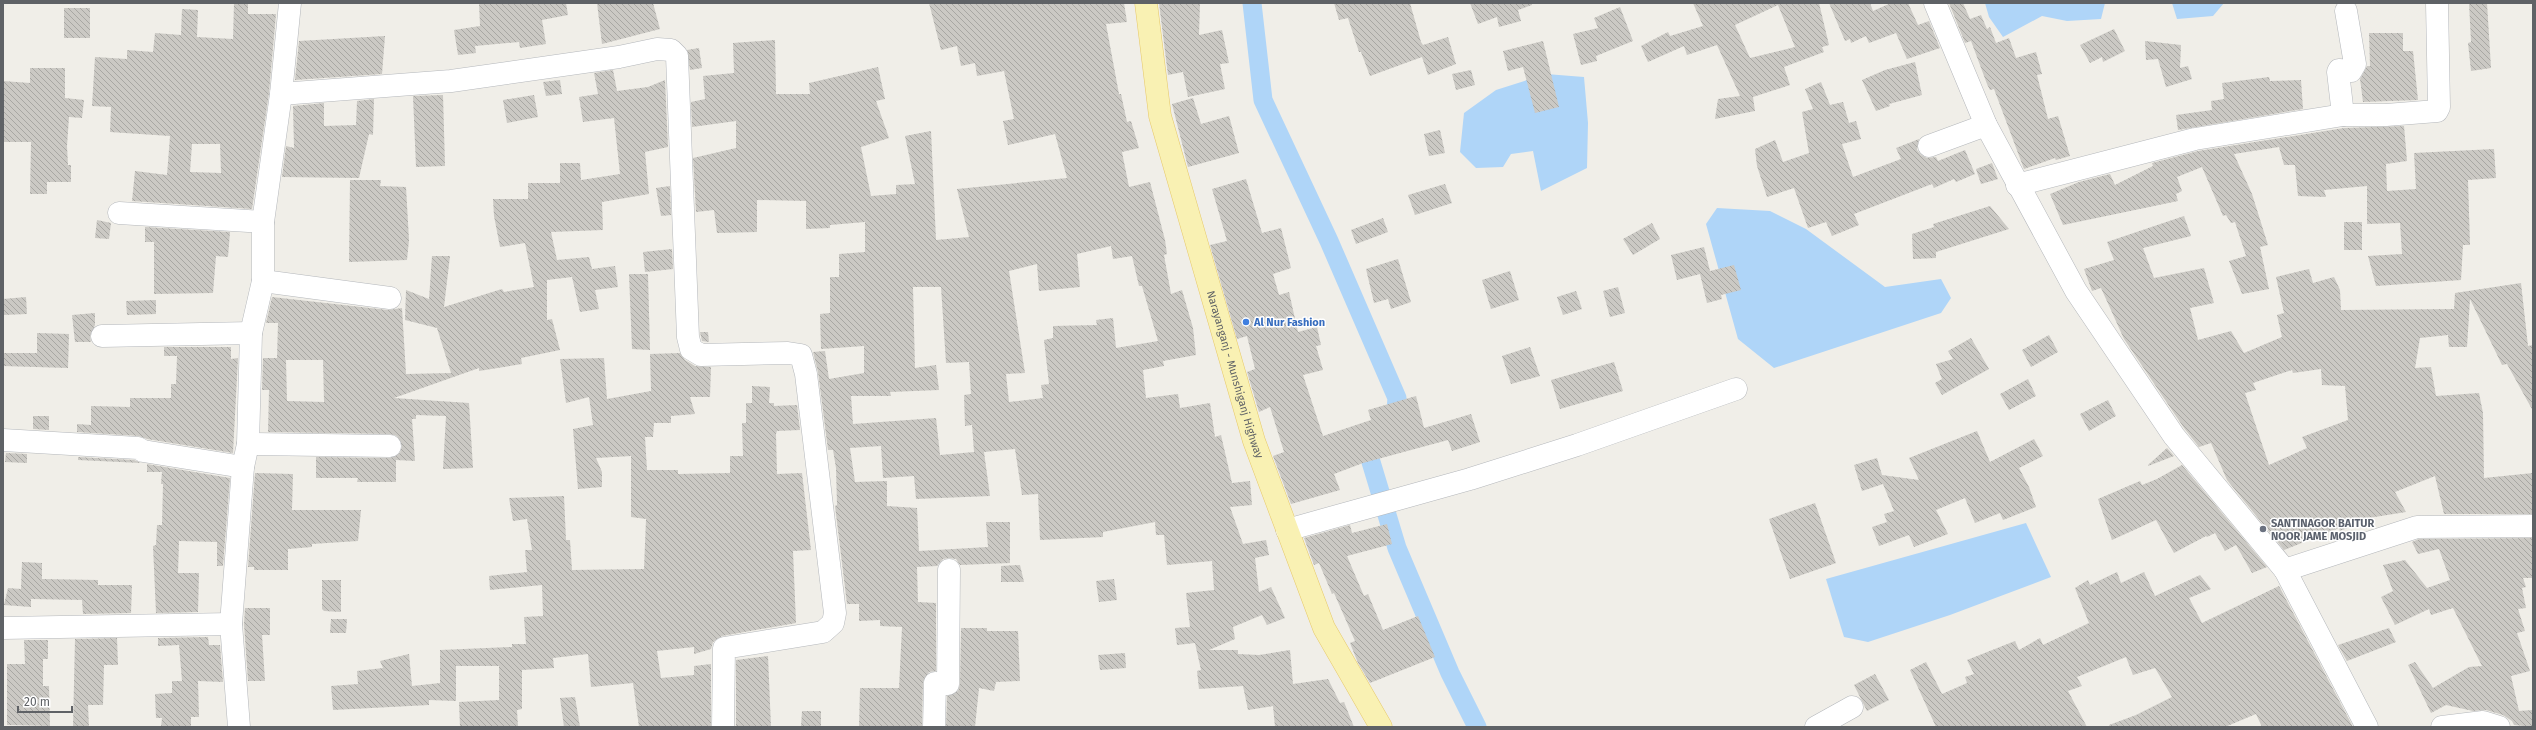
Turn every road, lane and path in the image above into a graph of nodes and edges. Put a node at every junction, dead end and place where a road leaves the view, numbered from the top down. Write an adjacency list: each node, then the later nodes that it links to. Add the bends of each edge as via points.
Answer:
1 (290, 3): 6 (street)
2 (1146, 3): 23 (main road, Narayanganj - Munshiganj Highway, via 1160,116 1254,441)
3 (1935, 3): 8 (street)
4 (2437, 3): 7 (street, via 2437,111)
5 (2346, 11): 7 (street, via 2355,64 2351,71 2338,72)
6 (281, 94): 12 (street); 30 (street, via 451,81 619,57 657,49 671,50 677,56 691,350 701,355 801,355 806,374 834,613 833,623 823,632 724,648)
7 (2343, 115): 10 (street, via 2195,139)
8 (1986, 125): 9 (street); 10 (street)
9 (1930, 146)
10 (2017, 185): 25 (street, via 2076,291 2174,436)
11 (119, 213): 12 (street)
12 (263, 222): 13 (street)
13 (263, 282): 14 (street); 15 (street)
14 (390, 298)
15 (251, 333): 16 (street); 19 (street)
16 (102, 336)
17 (1736, 389): 23 (street, via 1577,445)
18 (3, 440): 21 (street, via 138,448 143,451)
19 (248, 444): 20 (street); 21 (street)
20 (390, 446)
21 (243, 467): 26 (street)
22 (2533, 526): 25 (street, via 2417,527)
23 (1287, 530): 32 (main road, Narayanganj - Munshiganj Highway, via 1324,628)
24 (949, 570): 31 (street, via 948,684 935,683)
25 (2285, 570): 34 (street)
26 (231, 624): 27 (street); 29 (street)
27 (3, 628)
28 (1852, 707): 33 (street)
29 (239, 727)
30 (723, 727)
31 (934, 727)
32 (1381, 727)
33 (1816, 727)
34 (2368, 727)
35 (2442, 727): 36 (street, via 2483,722)
36 (2499, 727)

